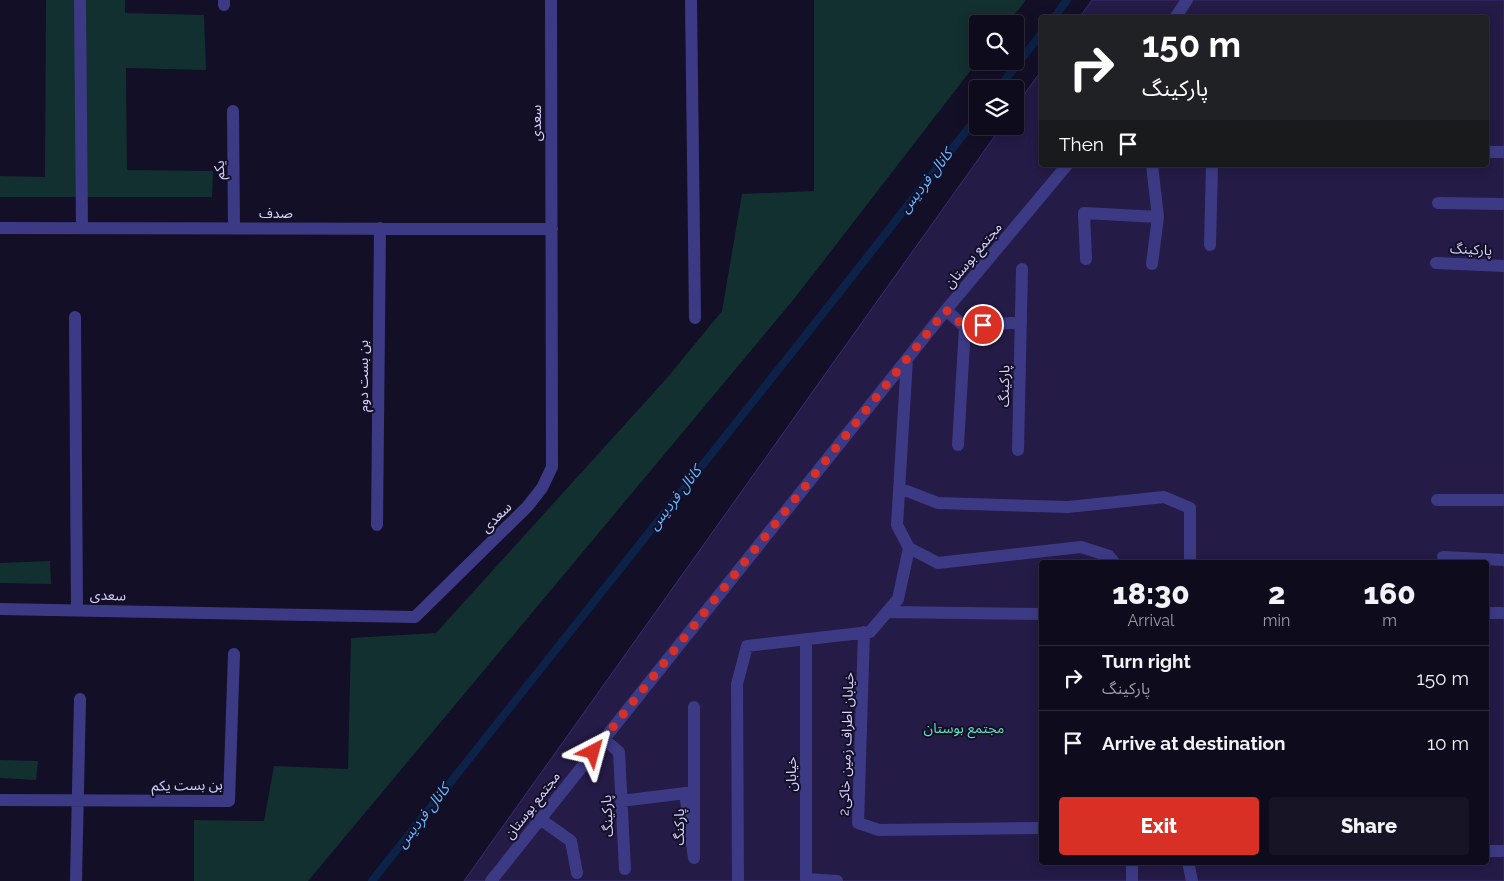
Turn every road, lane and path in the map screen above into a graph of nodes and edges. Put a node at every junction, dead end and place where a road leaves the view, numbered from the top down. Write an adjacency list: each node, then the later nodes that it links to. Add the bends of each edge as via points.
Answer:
1 (80, 0): 16 (street)
2 (551, 0): 19 (street, سعدی)
3 (690, 0): 28 (street)
4 (1187, 0): 5 (street)
5 (1177, 15)
6 (233, 111): 17 (street, یکم)
7 (1489, 152): 8 (street)
8 (1504, 152)
9 (1065, 167): 26 (street, مجتمع بوستان)
10 (1152, 167): 14 (street)
11 (1212, 167): 20 (street)
12 (1438, 203): 13 (street)
13 (1504, 204)
14 (1158, 218): 21 (street, via 1084,213); 23 (street)
15 (0, 228): 16 (street, صدف)
16 (82, 228): 17 (street, صدف)
17 (234, 228): 18 (street, صدف)
18 (380, 228): 19 (street, صدف); 37 (street, بن بست دوم)
19 (552, 229): 44 (street, سعدی, via 552,467 542,488 527,507 415,616)
20 (1210, 244)
21 (1086, 259)
22 (1436, 263): 24 (street, پارکینگ)
23 (1152, 264)
24 (1504, 266)
25 (1022, 269): 29 (street, پارکینگ)
26 (946, 310): 30 (street); 31 (street, مجتمع بوستان)
27 (75, 317): 44 (street)
28 (694, 318)
29 (1021, 322): 30 (street); 33 (street, پارکینگ)
30 (965, 327): 32 (street)
31 (907, 358): 34 (street); 54 (street, مجتمع بوستان)
32 (958, 445)
33 (1018, 450)
34 (898, 488): 38 (street, via 897,525); 41 (street, via 938,503 1068,507 1164,497 1190,508)
35 (1437, 500): 36 (street)
36 (1504, 500)
37 (377, 525)
38 (909, 548): 40 (street, via 938,563 1081,547); 45 (street, via 898,599)
39 (1443, 557): 42 (street)
40 (1112, 560)
41 (1190, 560)
42 (1504, 560)
43 (0, 609): 44 (street, سعدی)
44 (77, 610)
45 (887, 612): 48 (street); 49 (street, via 870,632)
46 (1489, 613): 47 (street)
47 (1504, 613)
48 (1039, 614)
49 (864, 632): 50 (street); 59 (street, خیابان اطراف زمین خاکی2, via 858,823 879,830)
50 (806, 639): 68 (street, via 747,646 737,684); 69 (street, خیابان, via 806,879)
51 (234, 654): 56 (street, بن بست یکم, via 229,801)
52 (80, 699): 56 (street)
53 (694, 707): 57 (street, پارکنگ, via 690,793)
54 (604, 739): 57 (street, پارکینگ, via 619,752); 58 (street, مجتمع بوستان)
55 (0, 800): 56 (street, بن بست یکم)
56 (76, 800): 66 (street)
57 (621, 801): 64 (street, پارکینگ)
58 (540, 819): 65 (street, via 571,840); 67 (street, مجتمع بوستان)
59 (1039, 828)
60 (1504, 851): 61 (street)
61 (1489, 852)
62 (1132, 865): 70 (street)
63 (1189, 865): 71 (street)
64 (625, 868)
65 (578, 873)
66 (76, 881)
67 (491, 881)
68 (738, 881)
69 (837, 881)
70 (1132, 881)
71 (1192, 881)

